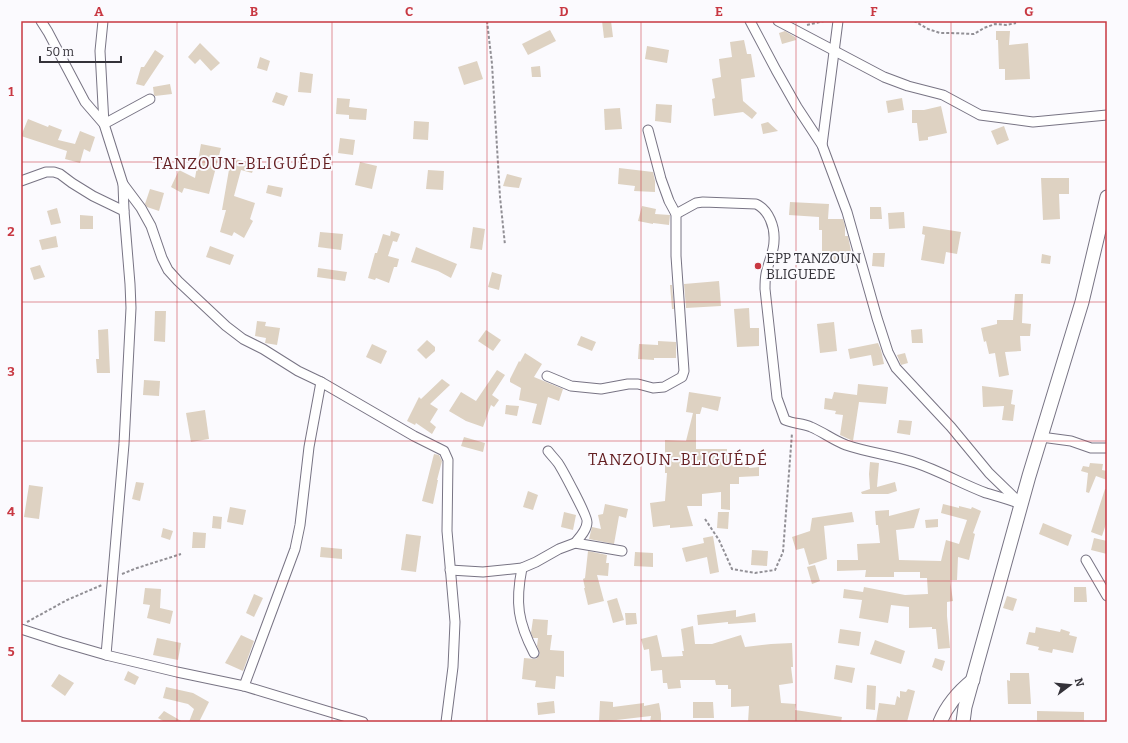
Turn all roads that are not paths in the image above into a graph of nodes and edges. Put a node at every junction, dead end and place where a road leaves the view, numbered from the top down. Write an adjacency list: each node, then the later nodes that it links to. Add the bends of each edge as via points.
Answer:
1 (41, 21): 9 (street, via 85,102)
2 (103, 21): 9 (street, via 100,51)
3 (750, 21): 11 (street, via 796,107)
4 (778, 21): 6 (street)
5 (838, 21): 6 (street)
6 (834, 51): 8 (street, via 884,77 943,95 980,115 1033,122); 11 (street)
7 (150, 99): 9 (street)
8 (1107, 114)
9 (104, 124): 13 (street)
10 (648, 130): 16 (street, via 664,186)
11 (822, 145): 22 (street, via 847,212 877,318 896,368 951,427 989,473)
12 (21, 181): 15 (street, via 46,172 54,172)
13 (123, 184): 15 (street); 18 (street, via 148,220 162,258 178,281 243,339 298,372)
14 (1107, 197): 19 (main road, via 1082,302)
15 (124, 211): 31 (street, via 130,284 130,336 124,444)
16 (676, 214): 17 (street, via 676,256 684,371 682,377 664,387 628,384 601,389 571,386); 22 (street, via 703,202 756,204 768,214 774,241 765,289 777,398 785,420 804,424 845,444 922,465)
17 (547, 376)
18 (321, 382): 27 (street, via 444,450 448,460 447,532); 33 (street, via 295,549)
19 (1041, 437): 20 (street, via 1071,441 1091,448); 22 (main road)
20 (1107, 448)
21 (548, 451): 23 (street, via 559,464 588,520 586,528)
22 (1021, 504): 32 (main road)
23 (575, 543): 24 (street); 26 (street)
24 (622, 551)
25 (1086, 560): 28 (street)
26 (522, 568): 27 (street, via 483,572); 30 (street, via 519,616)
27 (450, 570): 35 (street, via 454,667)
28 (1107, 596)
29 (21, 630): 31 (street)
30 (534, 654)
31 (106, 655): 33 (street)
32 (973, 680): 36 (main road, via 946,709); 37 (main road)
33 (244, 686): 34 (street)
34 (363, 722)
35 (446, 722)
36 (940, 722)
37 (963, 722)

